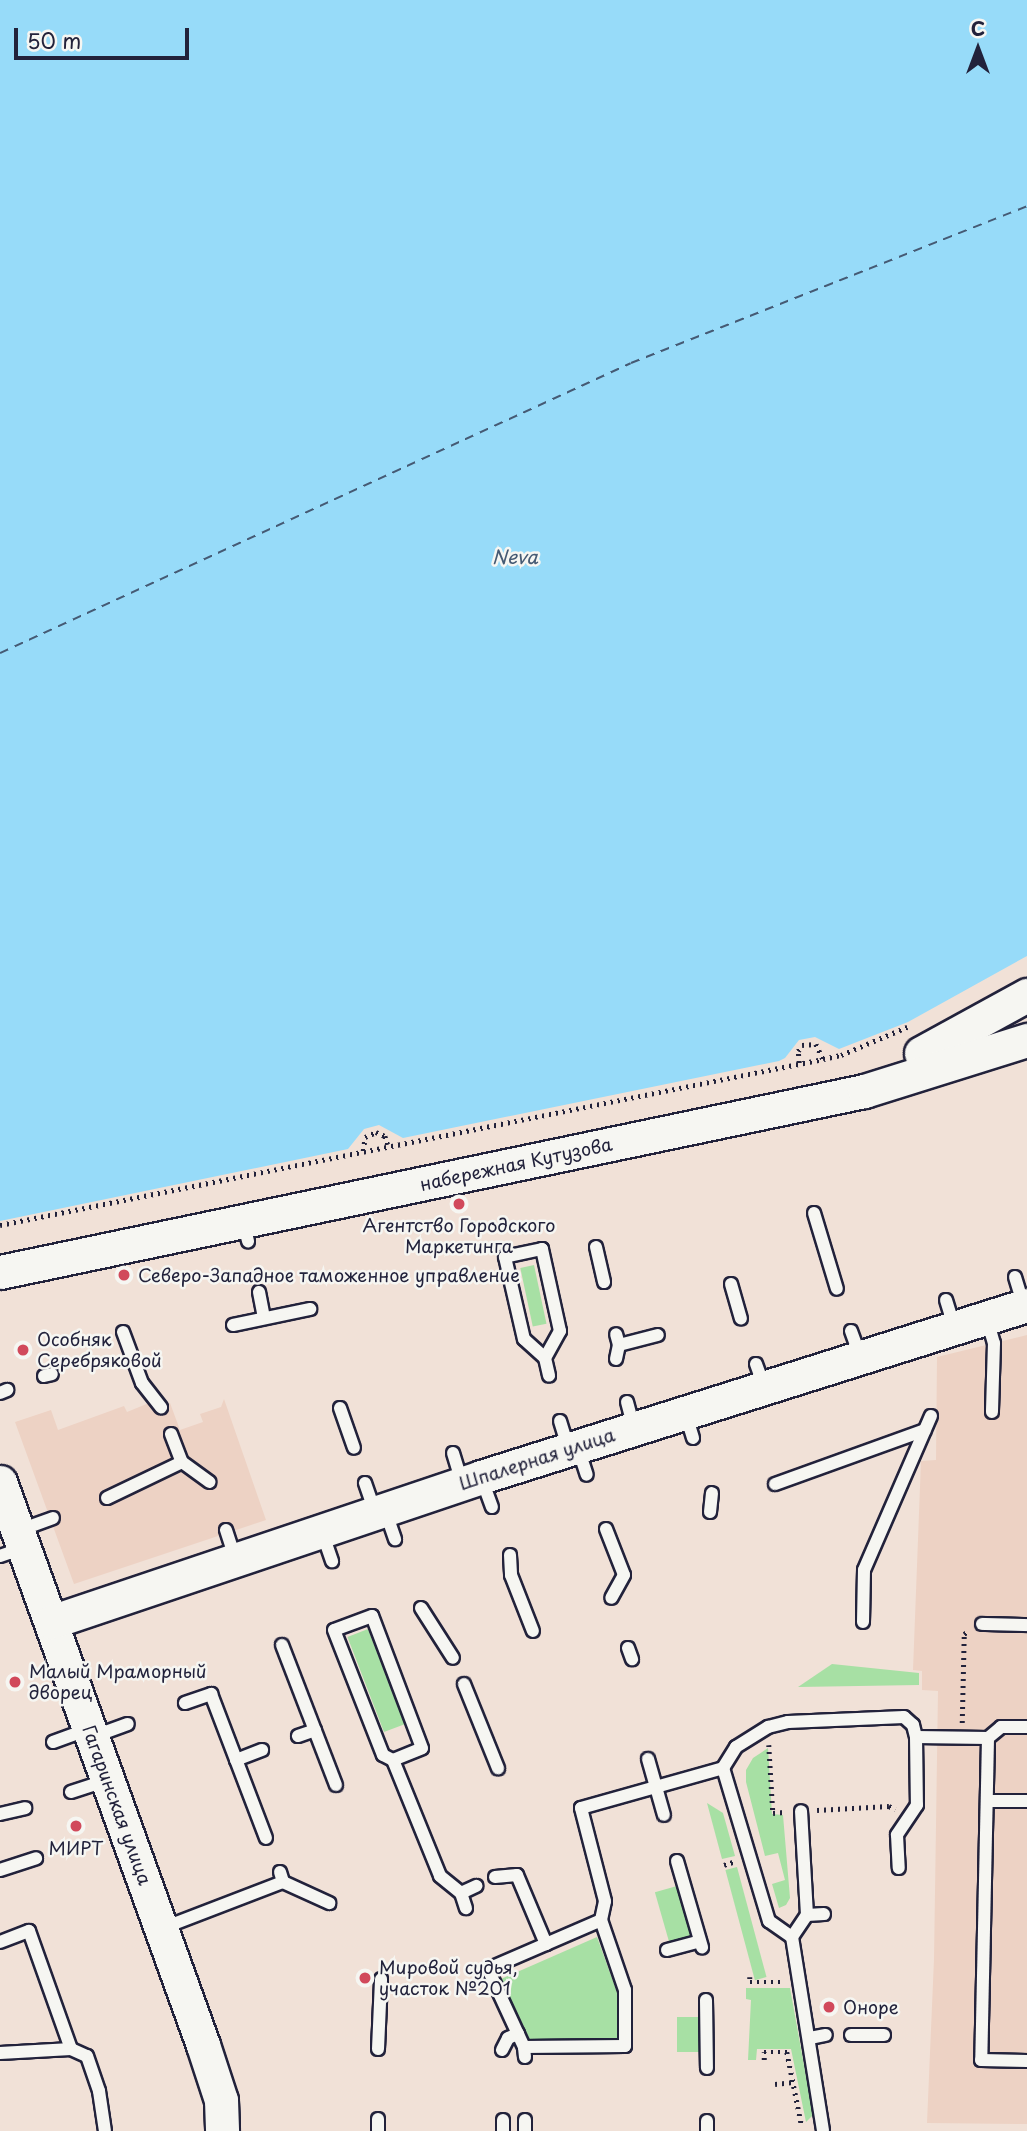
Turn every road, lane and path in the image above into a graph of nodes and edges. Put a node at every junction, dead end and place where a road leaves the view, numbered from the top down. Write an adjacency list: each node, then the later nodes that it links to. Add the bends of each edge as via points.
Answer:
1 (1027, 995): 3 (main road)
2 (1027, 1018): 3 (main road, набережная Кутузова)
3 (916, 1040): 5 (path); 12 (main road, набережная Кутузова, via 860,1070)
4 (1027, 1040): 13 (main road, набережная Кутузова, via 864,1091 246,1231)
5 (823, 1059): 6 (path); 6 (path, via 813,1043 800,1048)
6 (799, 1063): 7 (path)
7 (388, 1145): 8 (path); 8 (path, via 385,1136 376,1132 365,1137)
8 (363, 1151): 10 (path)
9 (814, 1213): 16 (lane)
10 (0, 1225)
11 (596, 1247): 14 (lane)
12 (0, 1249)
13 (0, 1272)
14 (604, 1282)
15 (731, 1284): 22 (lane)
16 (836, 1289)
17 (259, 1293): 21 (lane)
18 (1022, 1296): 20 (main road, Шпалерная улица)
19 (310, 1309): 21 (lane)
20 (987, 1317): 31 (lane, via 994,1343); 49 (main road, Шпалерная улица, via 950,1313 925,1344 856,1343 760,1375 689,1425 631,1415 573,1448 380,1511 327,1546 231,1545)
21 (264, 1318): 23 (lane)
22 (741, 1319)
23 (233, 1325)
24 (123, 1332): 29 (lane, via 142,1382)
25 (658, 1335): 27 (lane, via 617,1340)
26 (545, 1358): 26 (lane, via 560,1331 542,1249 505,1257 524,1339); 28 (lane)
27 (616, 1359)
28 (549, 1376)
29 (161, 1407)
30 (340, 1408): 35 (lane)
31 (992, 1412)
32 (931, 1416): 33 (lane)
33 (925, 1430): 39 (lane); 50 (lane, via 864,1570)
34 (171, 1434): 36 (lane)
35 (354, 1448)
36 (182, 1462): 38 (lane); 41 (lane)
37 (0, 1482): 45 (main road, Гагаринская улица)
38 (210, 1482)
39 (775, 1484)
40 (712, 1493): 42 (lane)
41 (107, 1498)
42 (710, 1512)
43 (53, 1518): 45 (lane)
44 (606, 1529): 47 (lane, via 624,1575)
45 (14, 1545): 49 (main road, Гагаринская улица)
46 (510, 1555): 53 (lane, via 511,1575)
47 (611, 1598)
48 (421, 1608): 55 (lane)
49 (51, 1622): 62 (main road, Гагаринская улица)
50 (863, 1622)
51 (982, 1623): 52 (lane); 65 (path, via 964,1634)
52 (1027, 1625)
53 (533, 1631)
54 (282, 1645): 61 (lane)
55 (453, 1658)
56 (464, 1684): 72 (lane)
57 (185, 1703): 70 (lane, via 211,1694)
58 (128, 1724): 62 (lane)
59 (768, 1727): 64 (lane, via 892,1715 913,1725); 73 (lane, via 736,1747); 81 (path, via 774,1813)
60 (1027, 1727): 66 (lane, via 1001,1727)
61 (315, 1730): 63 (lane); 75 (lane)
62 (91, 1733): 67 (lane); 74 (main road, Гагаринская улица)
63 (298, 1736)
64 (916, 1737): 65 (lane); 84 (lane, via 917,1805)
65 (961, 1738): 66 (lane)
66 (988, 1738): 78 (lane)
67 (53, 1742)
68 (262, 1750): 70 (lane)
69 (648, 1759): 76 (lane)
70 (236, 1760): 85 (lane)
71 (393, 1760): 71 (lane, via 383,1755 334,1630 353,1617 372,1616 422,1748); 92 (lane, via 440,1876)
72 (498, 1768)
73 (723, 1768): 76 (lane); 99 (lane, via 769,1921)
74 (108, 1780): 77 (lane); 98 (main road, Гагаринская улица)
75 (336, 1785)
76 (656, 1787): 83 (lane); 97 (lane, via 581,1808 605,1901)
77 (71, 1792)
78 (987, 1801): 79 (lane); 117 (lane, via 981,2060)
79 (1027, 1801)
80 (25, 1808): 82 (lane)
81 (801, 1811): 84 (path, via 889,1806); 96 (lane)
82 (0, 1814)
83 (664, 1815)
84 (908, 1819): 88 (lane, via 898,1835)
85 (267, 1838)
86 (36, 1858): 89 (lane)
87 (677, 1861): 102 (lane, via 701,1944)
88 (899, 1868)
89 (0, 1870)
90 (495, 1877): 101 (lane, via 517,1875)
91 (476, 1886): 92 (lane)
92 (461, 1893): 94 (lane)
93 (329, 1903): 98 (lane, via 282,1877)
94 (466, 1908)
95 (824, 1914): 96 (lane)
96 (807, 1915): 99 (lane)
97 (601, 1920): 101 (lane); 107 (lane, via 622,1963 625,2046 524,2052)
98 (161, 1929): 122 (main road, Гагаринская улица, via 221,2100)
99 (792, 1937): 105 (lane)
100 (0, 1942): 112 (lane, via 29,1931)
101 (546, 1944): 107 (lane, via 485,1962)
102 (667, 1950)
103 (750, 1977): 105 (path, via 750,1982)
104 (381, 1979): 113 (lane)
105 (800, 1983): 111 (lane)
106 (706, 2000): 118 (lane)
107 (518, 2034): 114 (lane, via 508,2038)
108 (826, 2035): 111 (lane)
109 (851, 2035): 110 (lane)
110 (884, 2035)
111 (810, 2038): 124 (lane)
112 (71, 2049): 115 (lane); 121 (lane, via 87,2056 99,2091)
113 (378, 2049)
114 (502, 2050)
115 (0, 2053)
116 (764, 2060): 119 (path, via 764,2052 788,2052)
117 (1027, 2061)
118 (707, 2068)
119 (793, 2082): 120 (path); 123 (path)
120 (775, 2084)
121 (105, 2131)
122 (222, 2131)
123 (803, 2131)
124 (823, 2131)

